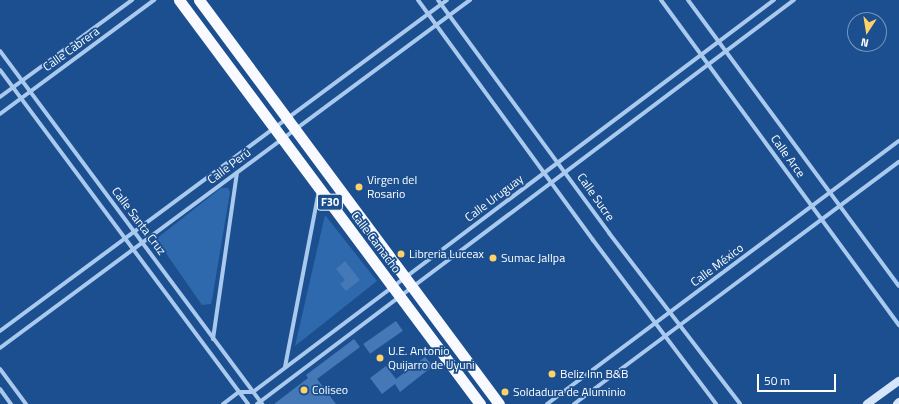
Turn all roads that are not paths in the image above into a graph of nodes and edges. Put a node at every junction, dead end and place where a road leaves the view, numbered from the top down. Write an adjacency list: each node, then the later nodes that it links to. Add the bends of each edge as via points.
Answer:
1 (132, 0): 23 (street, Calle Cabrera)
2 (154, 0): 25 (street, Calle Cabrera)
3 (179, 0): 30 (highway, Calle Camacho / F30)
4 (199, 0): 29 (highway, Calle Camacho / F30)
5 (418, 0): 14 (street)
6 (438, 0): 13 (street, Calle Sucre)
7 (447, 0): 13 (street, Calle Perú)
8 (470, 0): 15 (street, Calle Perú)
9 (661, 0): 20 (street, Calle Arce)
10 (688, 0): 17 (street, Calle Arce)
11 (774, 0): 17 (street, Calle Uruguay)
12 (794, 0): 19 (street, Calle Uruguay)
13 (441, 4): 14 (street, Calle Perú); 15 (street, Calle Sucre)
14 (428, 14): 16 (street); 29 (street, Calle Perú)
15 (449, 15): 16 (street, Calle Perú); 34 (street, Calle Sucre)
16 (436, 25): 31 (street, Calle Perú); 36 (street)
17 (718, 42): 19 (street, Calle Arce); 20 (street, Calle Uruguay)
18 (0, 51): 23 (street, Calle Santa Cruz)
19 (726, 52): 21 (street, Calle Uruguay); 41 (street, Calle Arce)
20 (702, 55): 21 (street, Calle Arce); 34 (street, Calle Uruguay)
21 (708, 64): 37 (street, Calle Uruguay); 42 (street, Calle Arce)
22 (0, 70): 24 (street, Calle Santa Cruz)
23 (22, 81): 24 (street, Calle Cabrera); 25 (street, Calle Santa Cruz)
24 (13, 88): 26 (street, Calle Cabrera); 27 (street, Calle Santa Cruz)
25 (30, 92): 27 (street, Calle Cabrera); 45 (street, Calle Santa Cruz)
26 (0, 97)
27 (21, 98): 28 (street, Calle Cabrera); 46 (street, Calle Santa Cruz)
28 (0, 114)
29 (287, 118): 30 (street, Calle Perú); 31 (highway, Calle Camacho / F30)
30 (274, 128): 32 (highway, Calle Camacho / F30); 45 (street, Calle Perú)
31 (295, 129): 32 (street, Calle Perú); 49 (highway, Calle Camacho / F30)
32 (282, 139): 38 (street, Calle Perú); 40 (highway, Calle Camacho / F30)
33 (899, 142): 41 (street, Calle México)
34 (559, 162): 36 (street, Calle Uruguay); 37 (street, Calle Sucre)
35 (899, 162): 43 (street)
36 (545, 172): 39 (street); 49 (street, Calle Uruguay)
37 (566, 172): 39 (street, Calle Uruguay); 54 (street, Calle Sucre, via 609,233)
38 (237, 173): 47 (street, Calle Perú); 60 (street)
39 (552, 182): 52 (street, Calle Uruguay); 55 (street)
40 (320, 189): 50 (highway, Calle Camacho / F30); 62 (street)
41 (830, 193): 42 (street, Calle México); 43 (street, Calle Arce)
42 (812, 206): 44 (street, Calle Arce); 54 (street, Calle México)
43 (840, 206): 44 (street); 51 (street, Calle Arce)
44 (822, 220): 56 (street); 57 (street, Calle Arce)
45 (134, 232): 46 (street, Calle Perú); 47 (street, Calle Santa Cruz)
46 (125, 239): 48 (street, Calle Santa Cruz); 58 (street, Calle Perú)
47 (142, 243): 48 (street, Calle Perú); 60 (street, Calle Santa Cruz)
48 (133, 249): 61 (street, Calle Perú); 66 (street, Calle Santa Cruz)
49 (405, 277): 50 (street, Calle Uruguay); 52 (highway, Calle Camacho / F30)
50 (392, 286): 53 (highway, Calle Camacho / F30); 62 (street, Calle Uruguay)
51 (899, 286)
52 (412, 287): 53 (street, Calle Uruguay); 74 (highway, Calle Camacho / F30)
53 (400, 296): 68 (street, Calle Uruguay); 73 (highway, Calle Camacho / F30)
54 (671, 312): 55 (street, Calle México); 56 (street, Calle Sucre)
55 (656, 322): 59 (street); 75 (street, Calle México)
56 (680, 325): 59 (street); 78 (street, Calle Sucre)
57 (899, 325)
58 (0, 331)
59 (666, 336): 76 (street); 77 (street)
60 (213, 339): 67 (street, Calle Santa Cruz)
61 (0, 348)
62 (285, 367): 67 (street, Calle Uruguay)
63 (0, 369): 70 (street)
64 (899, 381): 79 (main road)
65 (0, 390): 69 (street)
66 (239, 392): 67 (street); 71 (street); 72 (street, Calle Santa Cruz)
67 (253, 392): 68 (street, Calle Santa Cruz)
68 (259, 403)
69 (11, 404)
70 (26, 404)
71 (223, 404)
72 (248, 404)
73 (480, 404)
74 (499, 404)
75 (547, 404)
76 (574, 404)
77 (716, 404)
78 (740, 404)
79 (868, 404)

